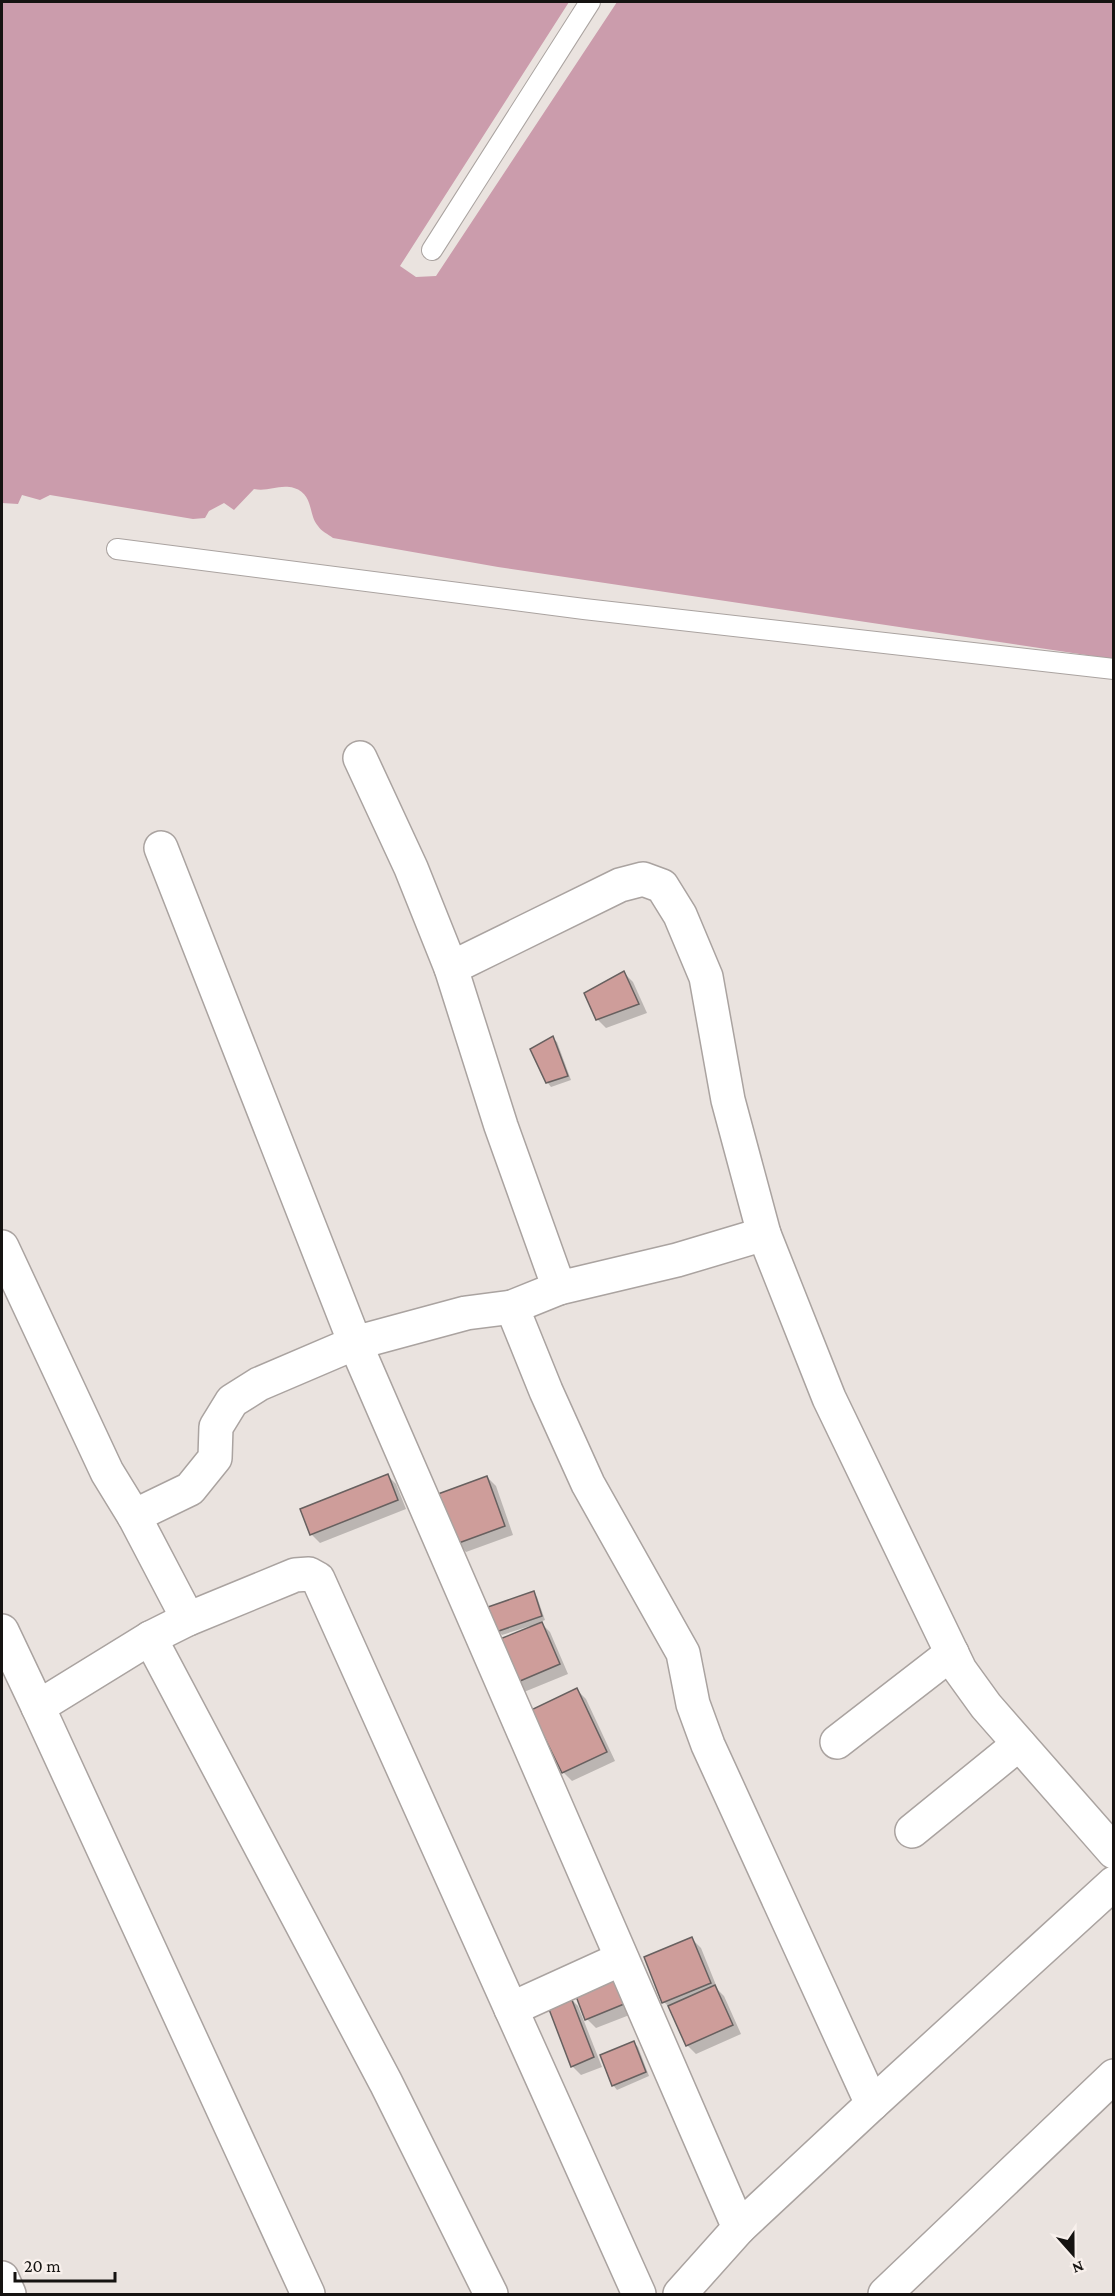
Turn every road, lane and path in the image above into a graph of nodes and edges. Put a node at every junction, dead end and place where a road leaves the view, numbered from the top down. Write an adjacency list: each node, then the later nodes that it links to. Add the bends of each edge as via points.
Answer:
1 (590, 2): 2 (lane)
2 (432, 250)
3 (117, 549): 4 (lane, via 584,609)
4 (1113, 669)
5 (360, 758): 7 (street)
6 (161, 848): 12 (street)
7 (452, 968): 8 (street, via 620,885 643,879 662,886 680,915 706,978 728,1100); 10 (street, via 501,1126)
8 (764, 1234): 10 (street); 17 (street, via 829,1398)
9 (2, 1247): 13 (street, via 107,1472)
10 (559, 1288): 11 (street)
11 (512, 1307): 12 (street, via 466,1313); 27 (street, via 588,1484 683,1653 693,1704 708,1745)
12 (355, 1343): 13 (street, via 259,1384 232,1401 216,1426 215,1458 190,1489); 24 (street)
13 (134, 1516): 14 (street)
14 (188, 1619): 16 (street); 25 (street, via 295,1575 309,1574 318,1580)
15 (2, 1631): 18 (street)
16 (150, 1638): 18 (street); 32 (street, via 386,2083)
17 (952, 1653): 19 (street); 20 (street, via 986,1706)
18 (38, 1707): 31 (street)
19 (837, 1742)
20 (1019, 1744): 21 (street); 22 (street)
21 (912, 1831)
22 (1113, 1852)
23 (1113, 1883): 27 (street)
24 (621, 1959): 25 (street); 28 (street)
25 (511, 2009): 33 (street)
26 (1113, 2076): 35 (street)
27 (872, 2104): 28 (street)
28 (739, 2228): 34 (street)
29 (2, 2278): 30 (street)
30 (9, 2295)
31 (308, 2295)
32 (491, 2295)
33 (639, 2295)
34 (680, 2295)
35 (885, 2295)

